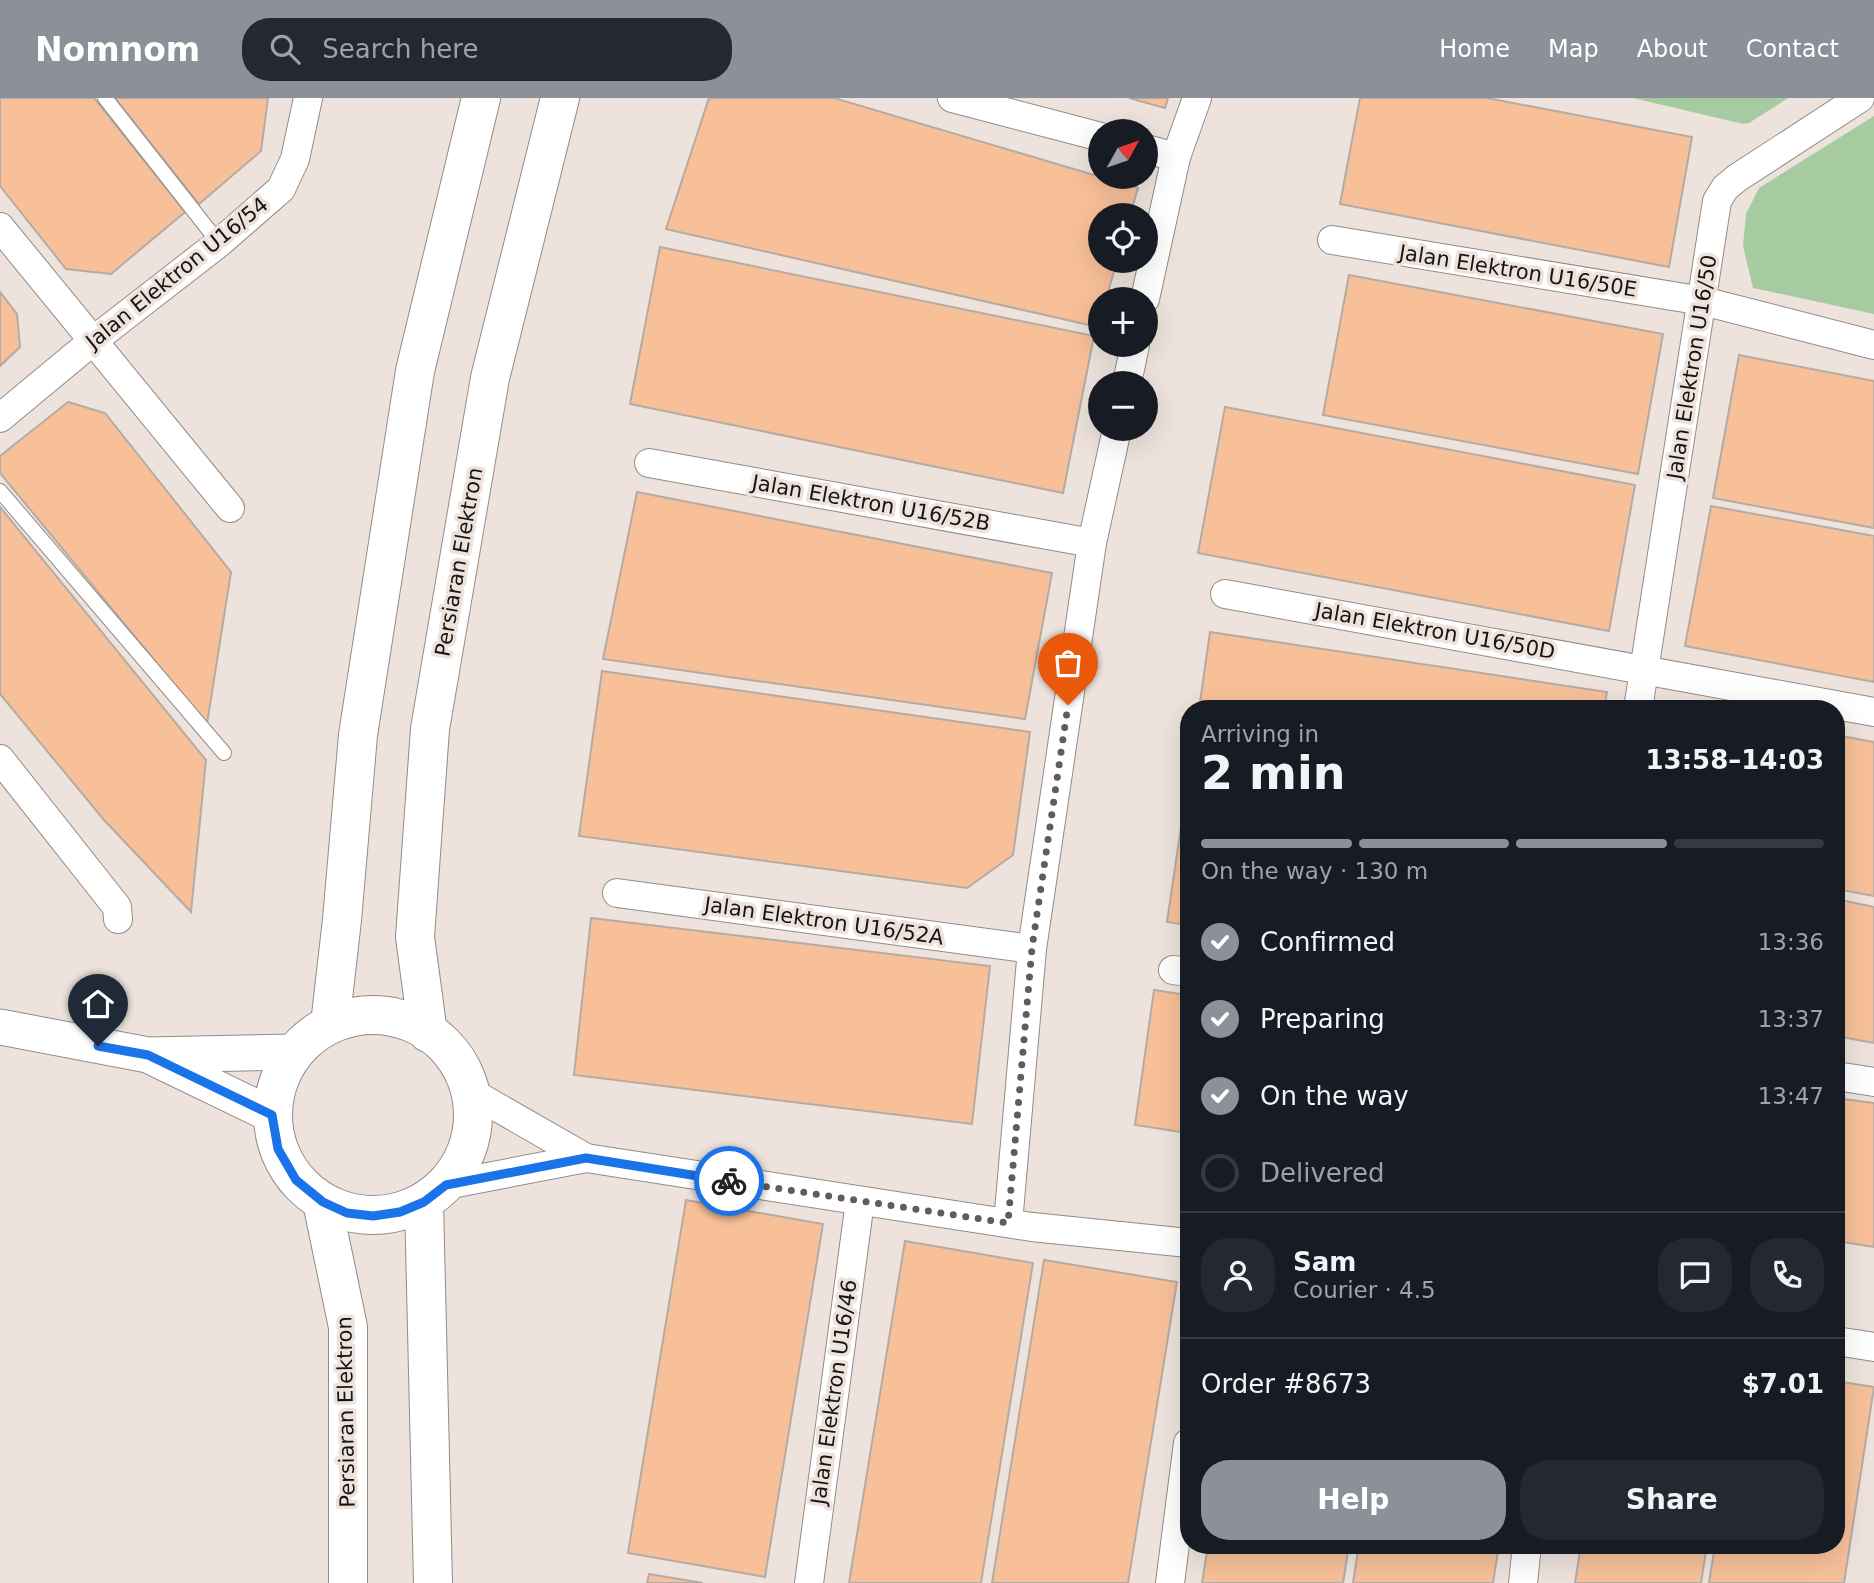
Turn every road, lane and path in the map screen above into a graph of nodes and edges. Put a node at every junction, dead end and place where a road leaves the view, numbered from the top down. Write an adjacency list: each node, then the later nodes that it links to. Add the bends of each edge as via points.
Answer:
1 (105, 98): 13 (lane)
2 (308, 98): 13 (street, Jalan Elektron U16/54, via 295,159 281,188)
3 (481, 98): 35 (main road, via 415,371 358,735)
4 (560, 98): 37 (main road, Persiaran Elektron, via 490,378 430,729 415,937)
5 (952, 98): 8 (street)
6 (1197, 98): 10 (street)
7 (1860, 98): 15 (street, Jalan Elektron U16/50, via 1725,188 1717,201)
8 (1088, 134)
9 (1158, 152): 10 (street)
10 (1176, 157): 14 (street)
11 (0, 227): 16 (street)
12 (1332, 240): 15 (street, Jalan Elektron U16/50E)
13 (219, 243): 16 (street, Jalan Elektron U16/54)
14 (1148, 287)
15 (1703, 301): 17 (street, Jalan Elektron U16/50E); 25 (street, Jalan Elektron U16/50)
16 (94, 340): 18 (street, Jalan Elektron U16/54); 22 (street)
17 (1874, 345)
18 (0, 418)
19 (1114, 441): 23 (street)
20 (649, 463): 23 (street, Jalan Elektron U16/52B)
21 (0, 491): 30 (lane)
22 (230, 508)
23 (1092, 543): 34 (street)
24 (1226, 594): 25 (street, Jalan Elektron U16/50D)
25 (1644, 668): 26 (street, Jalan Elektron U16/50); 27 (street, Jalan Elektron U16/50D)
26 (1639, 700)
27 (1811, 700)
28 (1845, 706): 29 (street, Jalan Elektron U16/50D)
29 (1874, 712)
30 (224, 753)
31 (0, 759): 33 (street, via 117,907)
32 (617, 893): 34 (street, Jalan Elektron U16/52A)
33 (118, 919)
34 (1032, 948): 48 (street)
35 (330, 1024): 37 (main road, via 349,1018 390,1017); 38 (main road)
36 (0, 1027): 39 (street)
37 (428, 1032): 42 (main road, via 447,1048)
38 (295, 1052): 39 (street); 43 (main road, via 278,1082)
39 (148, 1055): 43 (street)
40 (1845, 1077): 41 (street)
41 (1874, 1082)
42 (469, 1091): 44 (street); 45 (main road, via 473,1116 469,1141 460,1165)
43 (272, 1115): 47 (main road, via 278,1149 290,1170)
44 (586, 1158): 45 (street); 46 (street)
45 (435, 1193): 47 (main road, via 400,1212 373,1216 347,1213); 55 (main road)
46 (860, 1200): 48 (street); 56 (street, Jalan Elektron U16/46)
47 (323, 1202): 54 (main road, Persiaran Elektron, via 348,1327)
48 (1008, 1223): 49 (street)
49 (1180, 1242)
50 (1845, 1342): 51 (street)
51 (1874, 1347)
52 (1180, 1505): 57 (street)
53 (1526, 1554): 58 (street)
54 (348, 1583)
55 (433, 1583)
56 (808, 1583)
57 (1170, 1583)
58 (1523, 1583)

